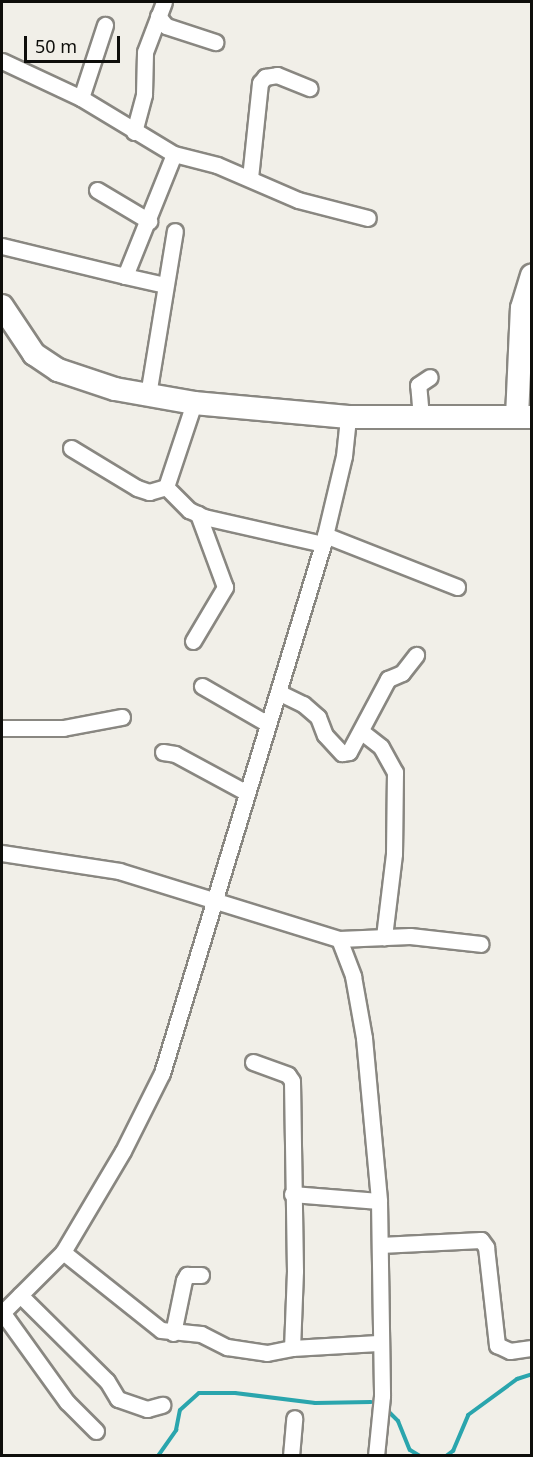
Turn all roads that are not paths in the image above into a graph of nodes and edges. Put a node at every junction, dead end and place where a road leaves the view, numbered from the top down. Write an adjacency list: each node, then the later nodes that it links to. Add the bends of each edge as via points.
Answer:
1 (161, 9): 3 (street, via 166,26); 7 (street, via 145,52 144,94)
2 (105, 25): 6 (street)
3 (215, 42)
4 (2, 61): 6 (street)
5 (309, 88): 9 (street, via 277,75 265,76 260,83)
6 (81, 98): 7 (street)
7 (134, 132): 8 (street)
8 (174, 154): 9 (street); 12 (street)
9 (250, 178): 11 (street, via 298,200)
10 (97, 190): 12 (street)
11 (368, 218)
12 (149, 221): 16 (street)
13 (175, 231): 17 (street)
14 (2, 246): 16 (street)
15 (531, 275): 24 (street, via 522,308)
16 (125, 276): 17 (street)
17 (165, 285): 20 (street)
18 (2, 306): 20 (street, via 24,343 58,370)
19 (430, 377): 23 (street, via 418,385)
20 (148, 395): 21 (street)
21 (194, 403): 22 (street); 26 (street)
22 (348, 417): 23 (street); 28 (street, via 344,456)
23 (421, 417): 24 (street)
24 (524, 417)
25 (71, 448): 26 (street, via 136,488 149,492)
26 (166, 487): 27 (street)
27 (198, 514): 28 (street); 30 (street, via 225,587)
28 (324, 540): 29 (street); 33 (street)
29 (457, 587)
30 (193, 641)
31 (416, 655): 37 (street, via 402,673 388,679)
32 (202, 686): 35 (street)
33 (278, 692): 35 (street); 37 (street, via 303,704 318,717 325,735 342,753 349,752)
34 (122, 717): 36 (street, via 63,728)
35 (267, 724): 39 (street)
36 (2, 728)
37 (362, 732): 42 (street, via 381,747 395,772 394,854)
38 (163, 752): 39 (street, via 175,754)
39 (247, 793): 41 (street)
40 (2, 852): 41 (street, via 119,870)
41 (214, 903): 43 (street); 49 (street, via 162,1073 123,1151)
42 (384, 938): 43 (street); 44 (street, via 410,936)
43 (339, 939): 47 (street, via 353,976 364,1038)
44 (481, 944)
45 (252, 1062): 46 (street, via 288,1075 292,1081)
46 (292, 1194): 47 (street); 55 (street)
47 (379, 1201): 48 (street)
48 (380, 1245): 54 (street); 56 (street, via 481,1240 486,1247 497,1345 510,1351)
49 (63, 1252): 51 (street); 53 (street, via 151,1325)
50 (201, 1275): 53 (street, via 187,1275 184,1280)
51 (20, 1295): 52 (street); 57 (street, via 107,1382 118,1399 147,1409)
52 (2, 1312): 59 (street, via 67,1402)
53 (173, 1333): 55 (street, via 201,1334 226,1347 267,1353)
54 (378, 1343): 55 (street); 61 (street, via 382,1396)
55 (292, 1348)
56 (531, 1348)
57 (162, 1405)
58 (294, 1418): 60 (street)
59 (96, 1431)
60 (291, 1455)
61 (376, 1455)

